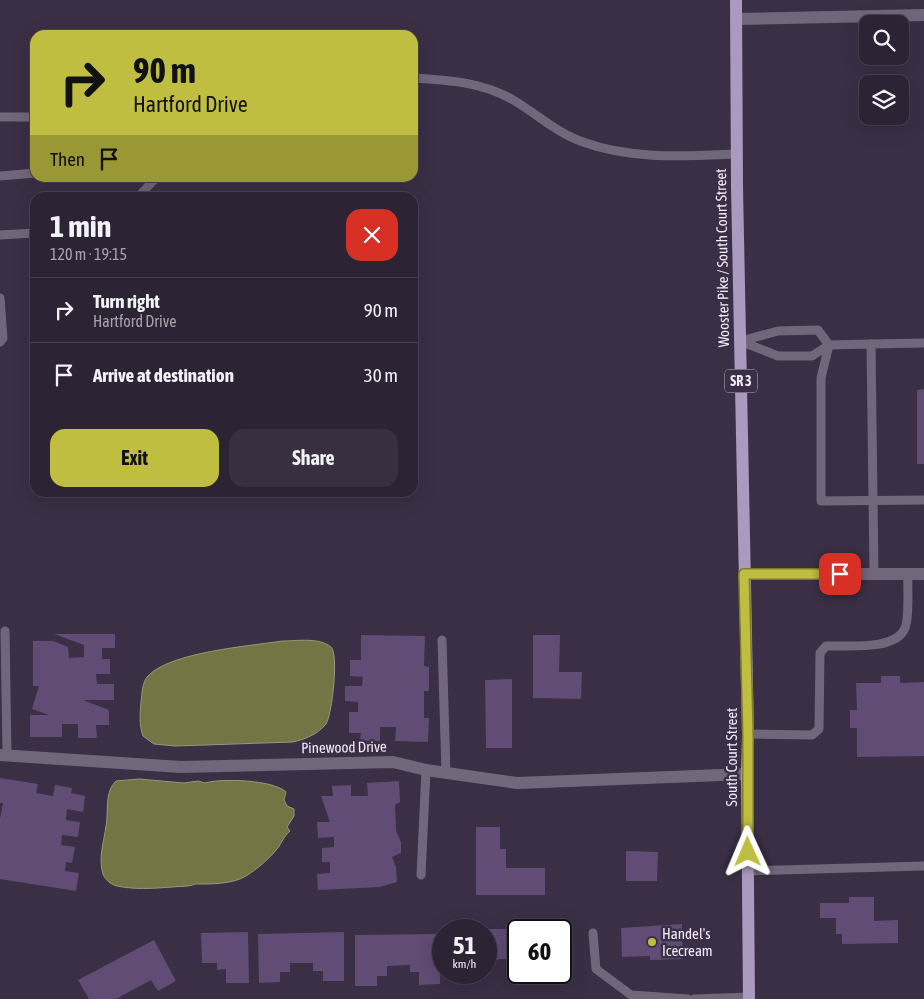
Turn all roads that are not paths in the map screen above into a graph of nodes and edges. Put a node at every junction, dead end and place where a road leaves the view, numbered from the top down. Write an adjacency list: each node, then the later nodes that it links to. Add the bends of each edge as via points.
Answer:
1 (736, 0): 3 (main road, Wooster Pike / South Court Street / SR 3)
2 (924, 15): 3 (street)
3 (736, 19): 7 (main road, Wooster Pike / South Court Street / SR 3)
4 (418, 78): 7 (lane, via 485,86 515,101 549,126 582,142 615,152 673,156)
5 (0, 117): 6 (lane)
6 (30, 117)
7 (737, 154): 15 (main road, Wooster Pike / South Court Street / SR 3)
8 (30, 173): 9 (lane)
9 (0, 176)
10 (152, 182): 11 (lane)
11 (143, 192)
12 (30, 232): 13 (lane)
13 (0, 235)
14 (0, 298): 16 (lane)
15 (740, 341): 19 (lane, via 778,356 812,356); 19 (lane, via 778,331 818,330); 22 (main road, Wooster Pike / South Court Street / SR 3)
16 (0, 342)
17 (924, 343): 18 (lane)
18 (870, 344): 19 (lane); 20 (lane)
19 (829, 345): 20 (lane, via 820,378 821,501)
20 (873, 500): 21 (lane); 23 (lane)
21 (924, 500)
22 (744, 574): 23 (street); 28 (main road, South Court Street / SR 3)
23 (874, 574): 24 (street)
24 (908, 574): 25 (street); 28 (lane, via 906,627 899,638 884,644 826,646 820,653 819,729 812,735)
25 (924, 574)
26 (5, 631): 29 (lane)
27 (442, 640): 31 (lane)
28 (748, 734): 32 (main road, South Court Street / SR 3)
29 (3, 755): 30 (street, Pinewood Drive, via 181,767 393,762)
30 (426, 770): 31 (street, Pinewood Drive); 35 (lane)
31 (446, 773): 32 (street, Pinewood Drive, via 517,783)
32 (746, 774): 34 (main road, South Court Street / SR 3)
33 (924, 866): 34 (lane)
34 (748, 871): 38 (main road, South Court Street / SR 3)
35 (421, 875)
36 (593, 933): 37 (lane, via 596,969 631,995)
37 (649, 998): 39 (lane)
38 (749, 998): 40 (lane)
39 (688, 999)
40 (694, 999)

